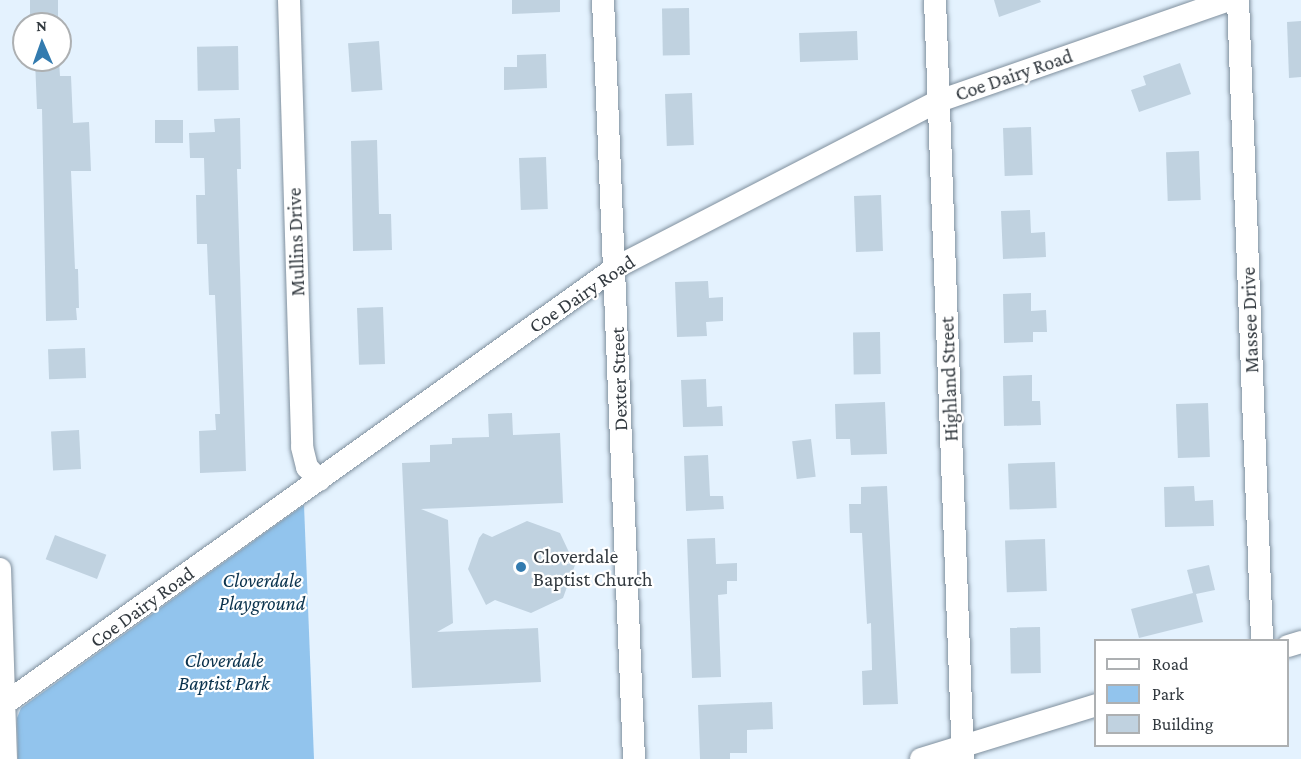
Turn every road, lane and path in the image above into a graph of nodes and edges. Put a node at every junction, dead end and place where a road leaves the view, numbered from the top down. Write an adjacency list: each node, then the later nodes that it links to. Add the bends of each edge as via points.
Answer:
1 (289, 0): 8 (street, Mullins Drive, via 302,447 308,467)
2 (603, 0): 7 (street, Dexter Street)
3 (935, 0): 6 (street, Highland Street)
4 (1229, 0): 6 (street, Coe Dairy Road)
5 (1238, 0): 10 (street, Massee Drive)
6 (939, 101): 7 (street, Coe Dairy Road); 13 (street, Highland Street)
7 (615, 268): 8 (street, Coe Dairy Road); 15 (street, Dexter Street)
8 (318, 480): 12 (street, Coe Dairy Road)
9 (0, 569): 12 (street)
10 (1262, 639)
11 (1094, 705): 13 (street)
12 (2, 706): 14 (street)
13 (963, 753): 16 (street)
14 (6, 759)
15 (634, 759)
16 (921, 759)

